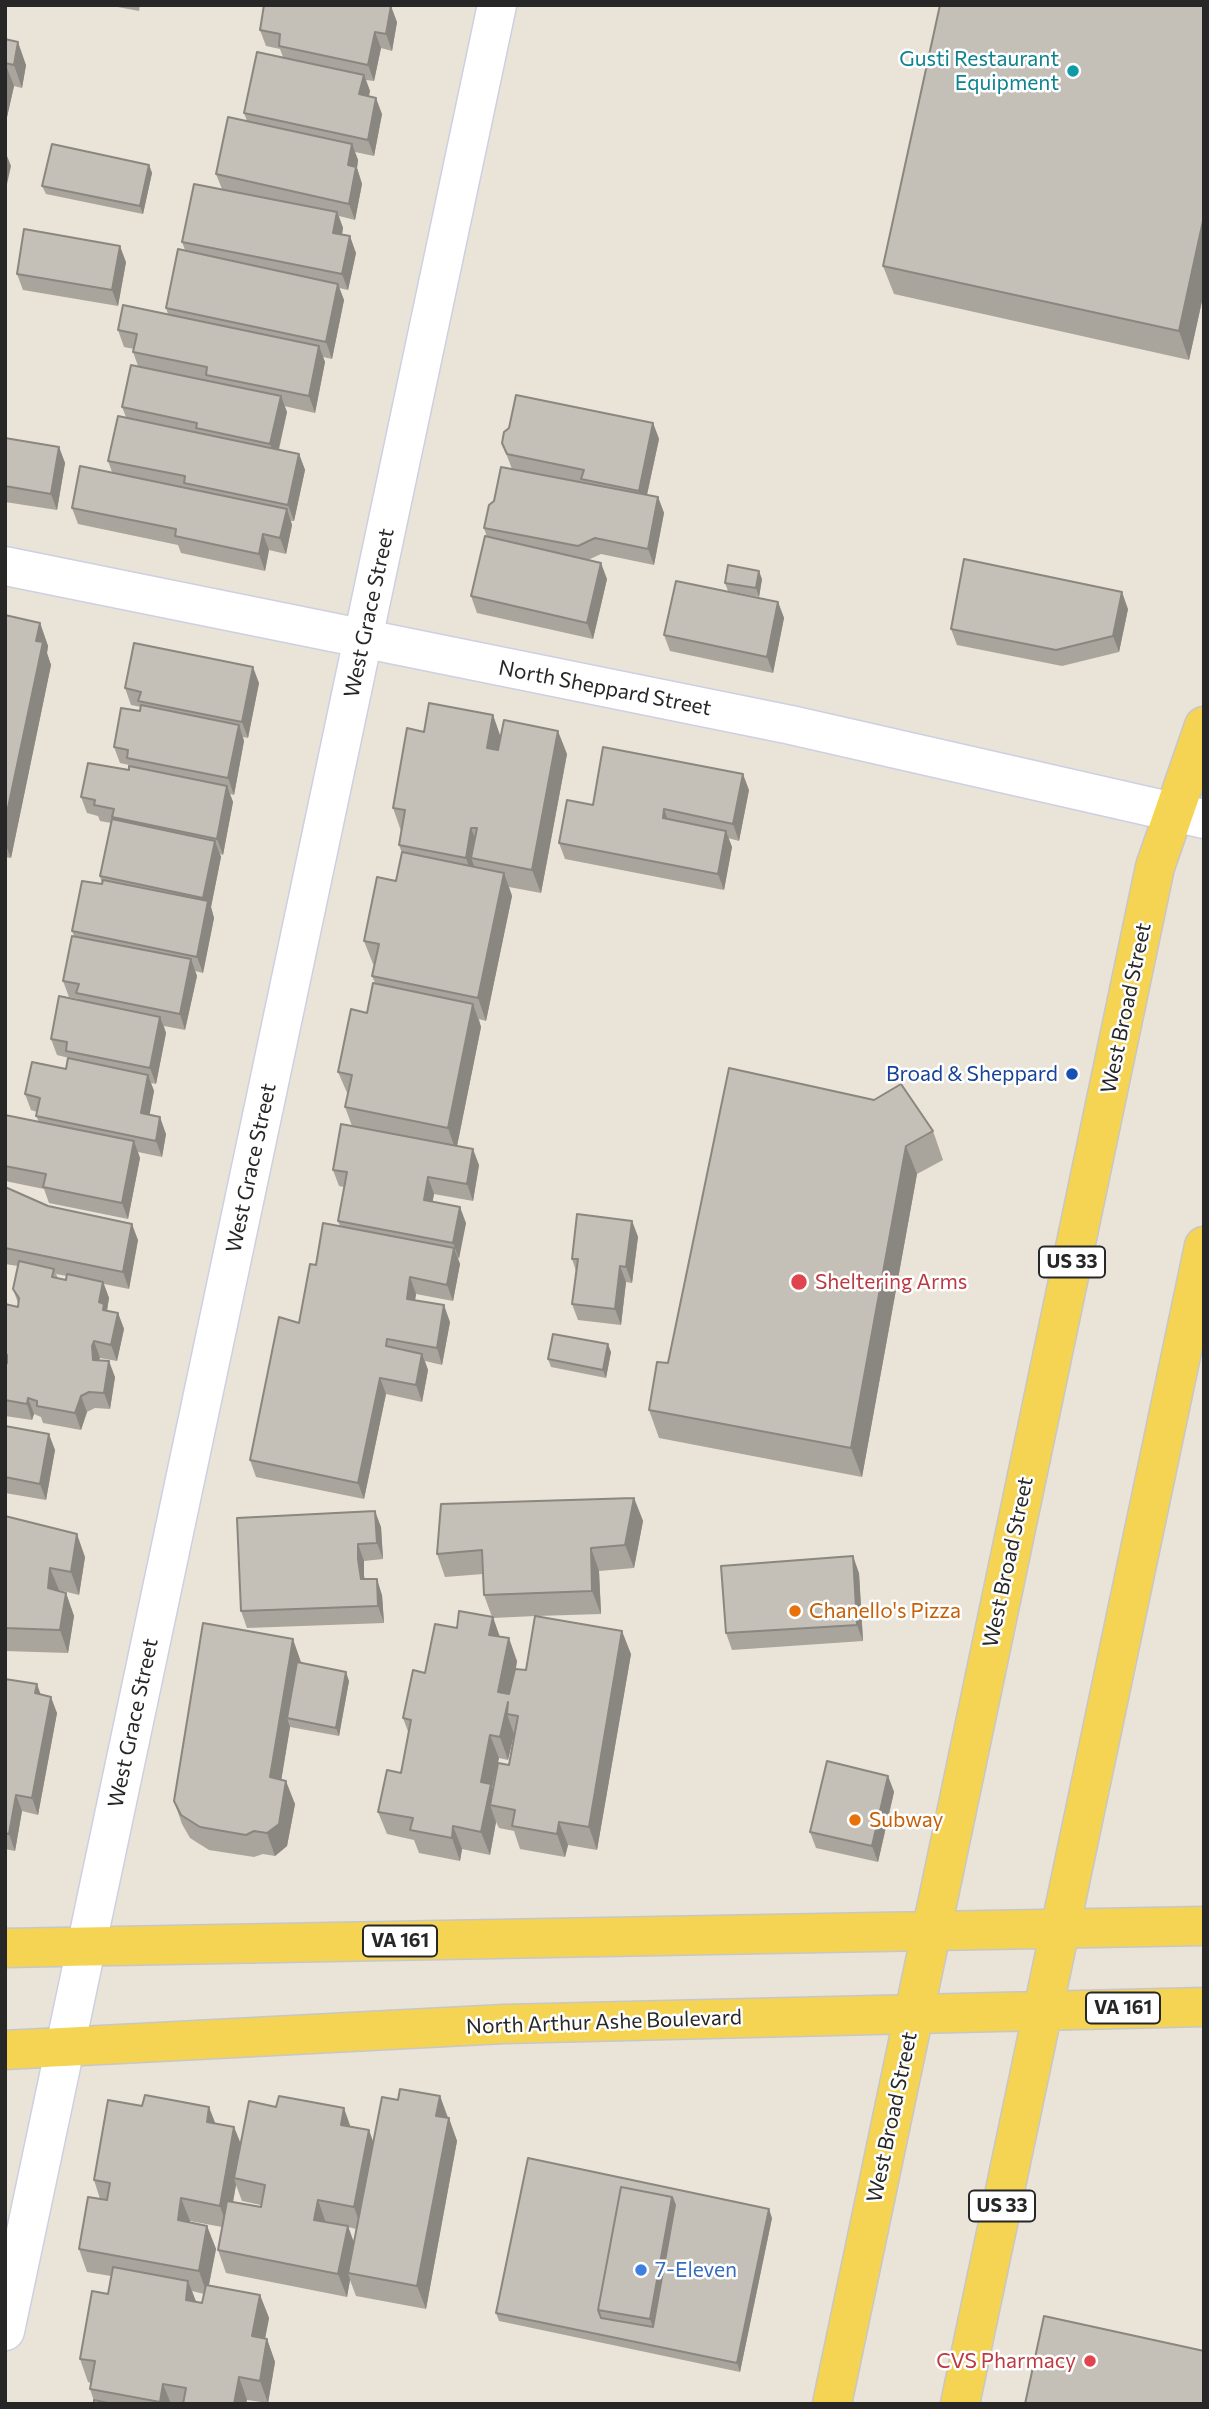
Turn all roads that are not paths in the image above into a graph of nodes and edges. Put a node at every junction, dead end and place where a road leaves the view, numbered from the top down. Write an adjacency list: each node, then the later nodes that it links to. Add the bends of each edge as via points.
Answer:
1 (497, 5): 3 (street, West Grace Street)
2 (5, 566): 3 (street, North Sheppard Street)
3 (364, 640): 5 (street, North Sheppard Street, via 791,725); 10 (street, West Grace Street)
4 (1204, 726): 5 (main road, West Broad Street / US 33)
5 (1188, 815): 9 (main road, West Broad Street / US 33, via 1155,867)
6 (1204, 1246): 8 (main road, US 33)
7 (1204, 1926): 8 (main road, VA 161)
8 (1061, 1928): 9 (main road, VA 161); 13 (main road, US 33)
9 (933, 1931): 10 (main road, VA 161); 14 (main road, West Broad Street / US 33)
10 (86, 1947): 11 (main road, VA 161); 15 (street, West Grace Street)
11 (5, 1948)
12 (1204, 2007): 13 (main road, North Arthur Ashe Boulevard / VA 161)
13 (1043, 2009): 14 (main road, North Arthur Ashe Boulevard / VA 161); 19 (main road, US 33)
14 (914, 2014): 15 (main road, North Arthur Ashe Boulevard / VA 161, via 504,2024); 18 (main road, West Broad Street / US 33)
15 (65, 2048): 16 (main road, North Arthur Ashe Boulevard / VA 161); 17 (street, West Grace Street)
16 (5, 2050)
17 (5, 2331)
18 (832, 2404)
19 (960, 2404)

